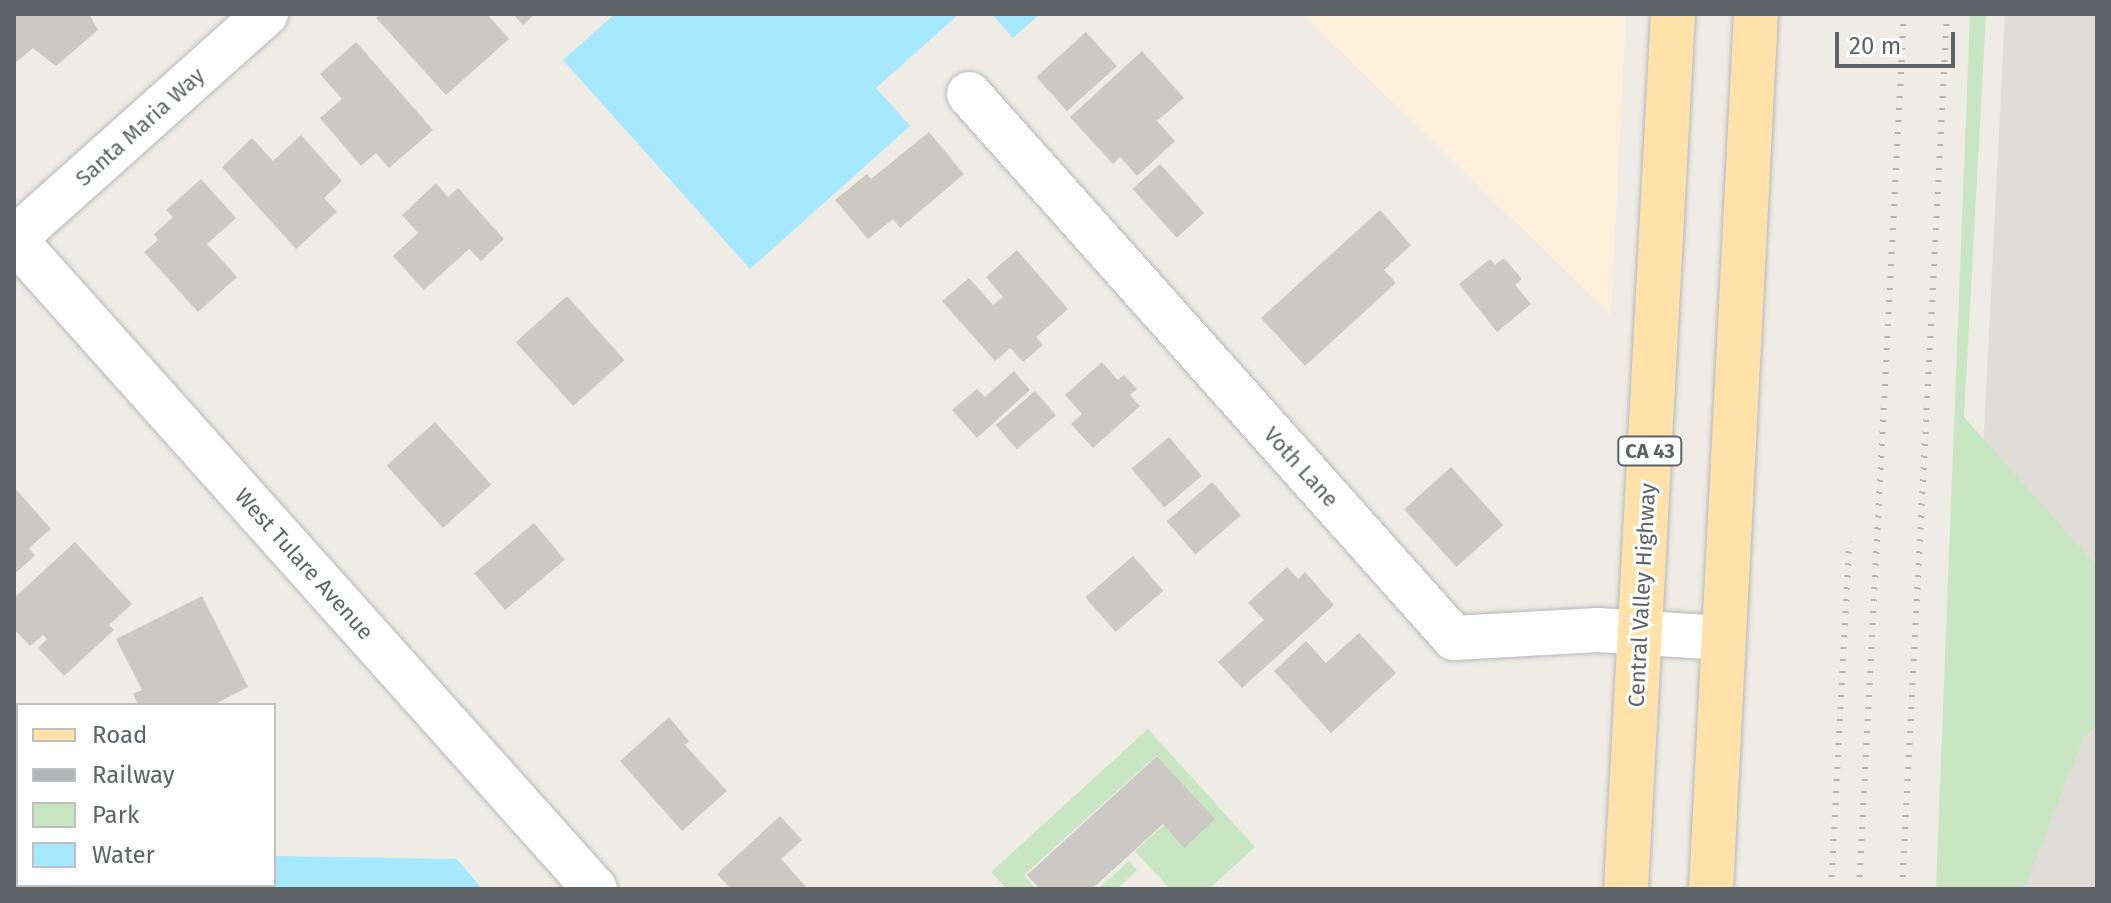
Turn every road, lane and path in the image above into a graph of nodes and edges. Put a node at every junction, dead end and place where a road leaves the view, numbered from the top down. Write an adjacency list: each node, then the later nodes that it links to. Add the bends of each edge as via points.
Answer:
1 (266, 14): 5 (street, Santa Maria Way)
2 (1673, 14): 6 (main road, Central Valley Highway / CA 43)
3 (1756, 14): 7 (main road)
4 (969, 94): 6 (street, Voth Lane, via 1454,638)
5 (14, 239): 8 (street, West Tulare Avenue)
6 (1640, 630): 7 (street, Voth Lane); 9 (main road, Central Valley Highway / CA 43)
7 (1723, 638): 10 (main road)
8 (595, 889)
9 (1626, 889)
10 (1711, 889)

